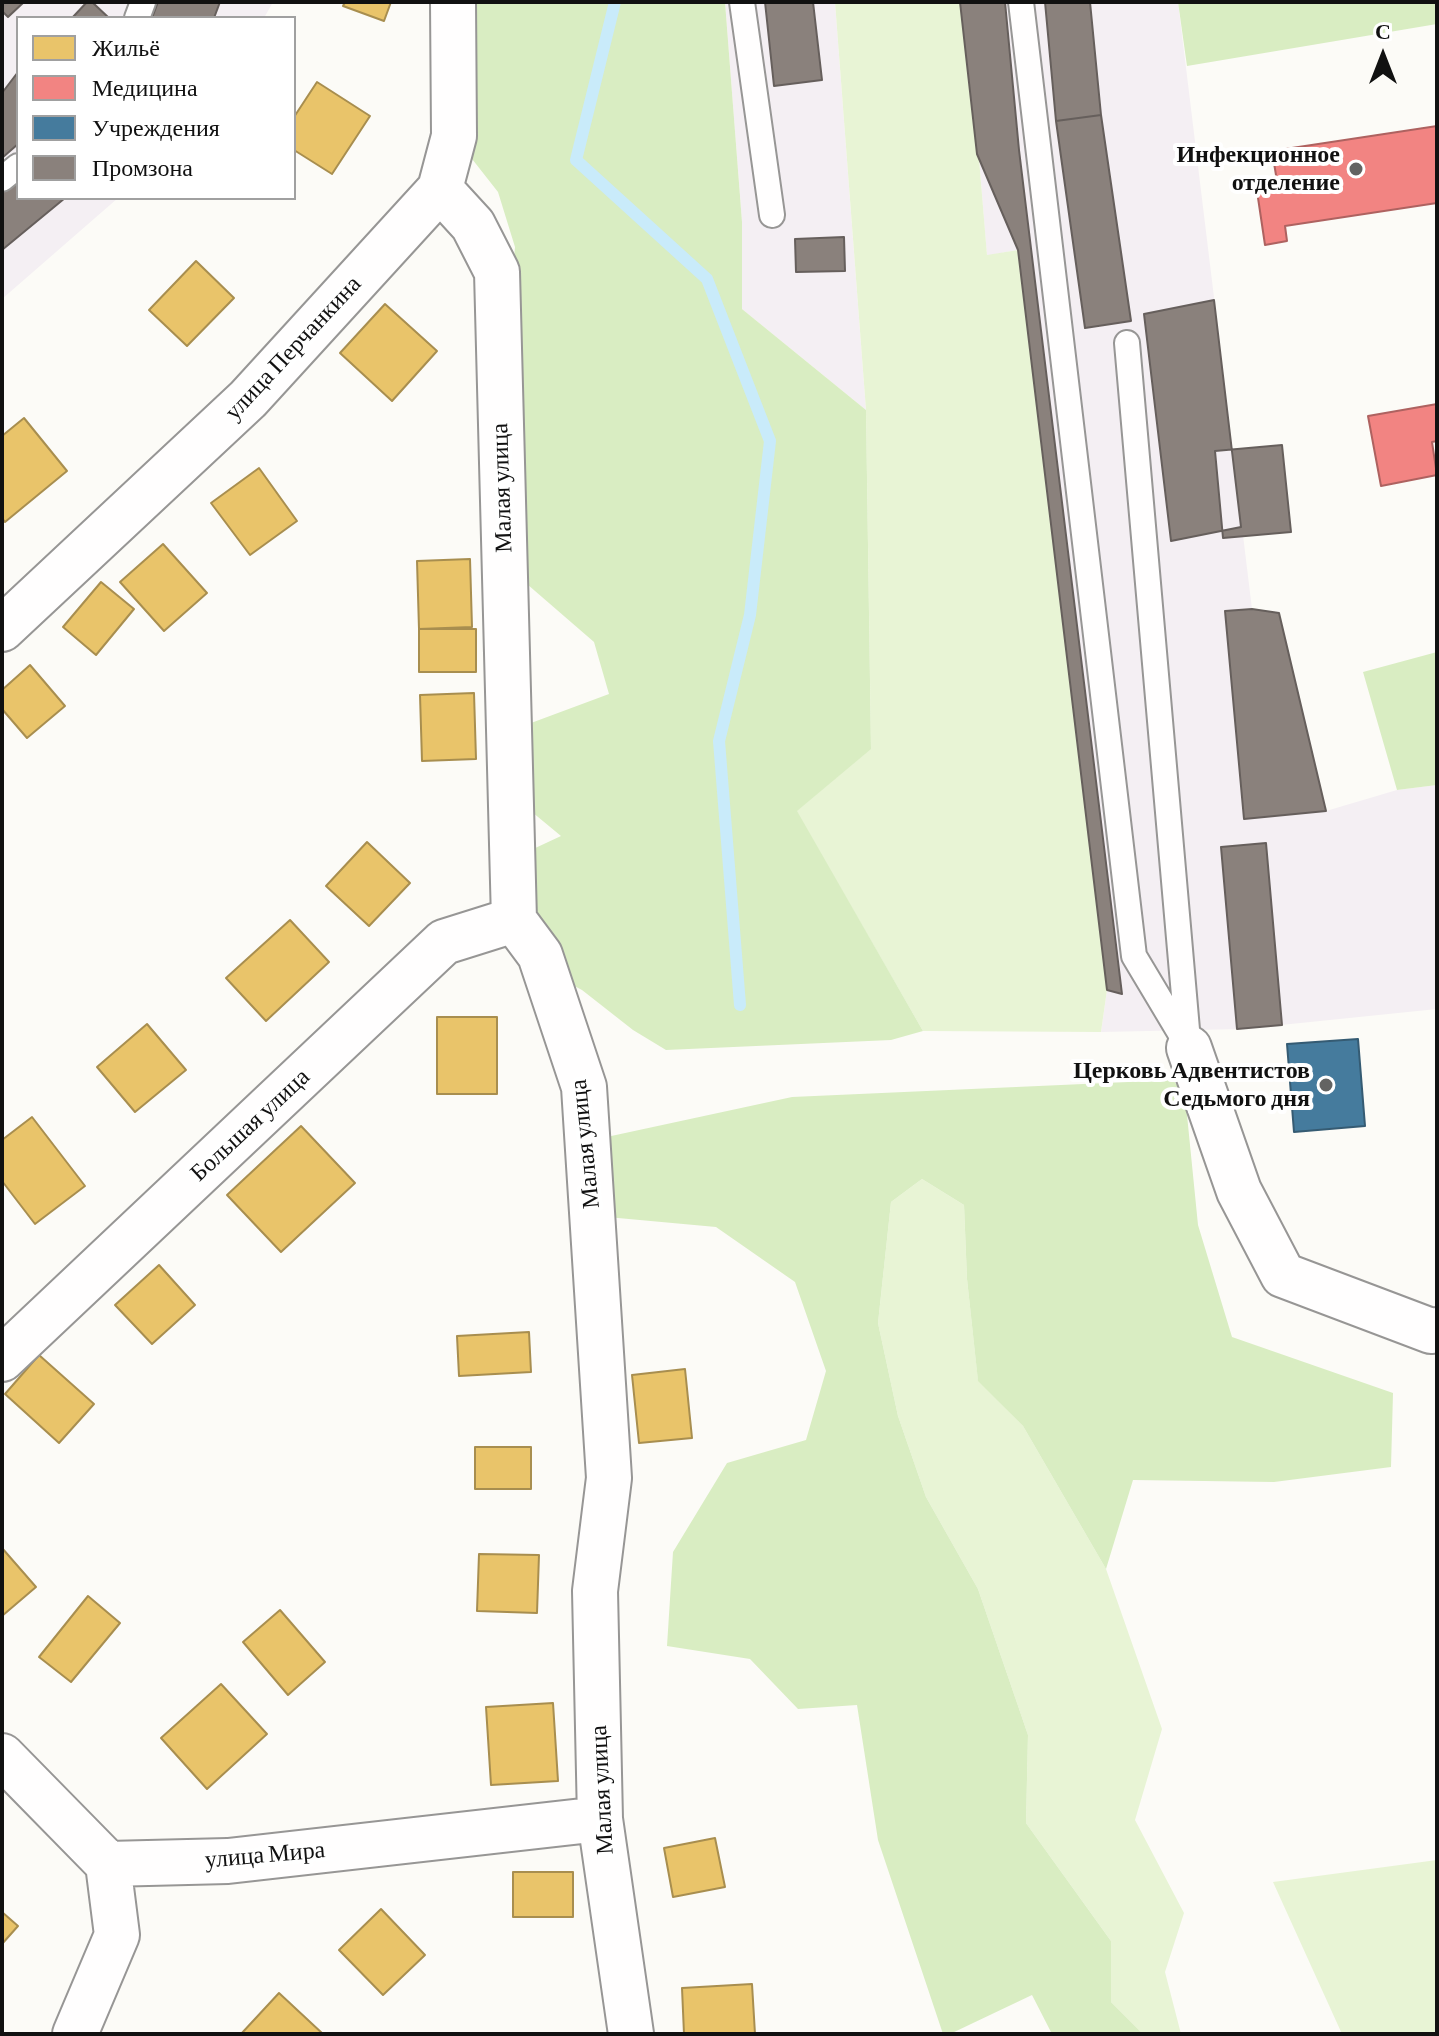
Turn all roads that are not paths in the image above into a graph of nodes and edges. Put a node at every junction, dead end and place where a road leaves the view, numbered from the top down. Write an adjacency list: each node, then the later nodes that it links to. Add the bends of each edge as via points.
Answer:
1 (453, 2): 4 (street, улица Перчанкина, via 454,136)
2 (742, 2): 5 (lane)
3 (1021, 2): 9 (lane, via 1134,956)
4 (440, 189): 7 (street, улица Перчанкина, via 248,399); 8 (street, Малая улица, via 473,225 497,272)
5 (772, 215)
6 (1127, 343): 9 (lane)
7 (2, 629)
8 (514, 920): 11 (street, Большая улица, via 444,942); 13 (street, Малая улица, via 540,955 584,1087 609,1478 595,1591)
9 (1189, 1048): 10 (street, via 1239,1191 1283,1275)
10 (1437, 1330)
11 (2, 1359)
12 (2, 1756): 14 (street)
13 (600, 1819): 14 (street, улица Мира, via 228,1861); 16 (street, Малая улица)
14 (108, 1864): 15 (street, via 117,1935)
15 (75, 2034)
16 (631, 2034)

